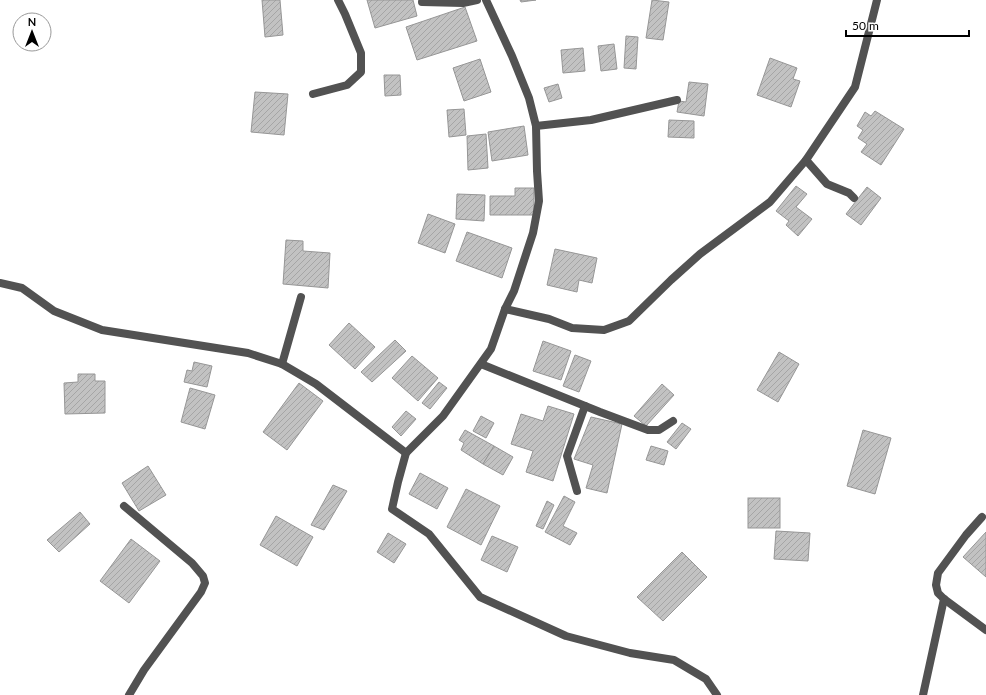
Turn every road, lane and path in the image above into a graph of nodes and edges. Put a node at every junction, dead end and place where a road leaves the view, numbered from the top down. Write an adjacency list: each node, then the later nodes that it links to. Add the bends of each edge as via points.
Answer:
1 (338, 0): 6 (street, via 361,53 361,72 346,85)
2 (477, 0): 5 (street, via 463,3)
3 (486, 0): 8 (street, via 529,98)
4 (876, 0): 9 (street, via 855,87)
5 (422, 2)
6 (313, 94)
7 (677, 100): 8 (street, via 591,120)
8 (536, 126): 13 (street, via 539,201 533,233 514,290)
9 (806, 160): 10 (street, via 827,184 849,193); 13 (street, via 770,202 700,254 629,321 604,330 572,328 549,319)
10 (854, 198)
11 (0, 283): 14 (street, via 22,288 54,311 102,330 248,353)
12 (301, 297): 14 (street)
13 (505, 308): 15 (street, via 491,349)
14 (282, 364): 18 (street, via 316,384)
15 (481, 364): 16 (street); 18 (street, via 443,416)
16 (585, 406): 17 (street, via 648,430 659,430); 19 (street, via 567,456)
17 (673, 421)
18 (406, 453): 25 (street, via 392,509 429,534 480,597 566,636 630,654 674,660 706,678)
19 (577, 491)
20 (124, 506): 24 (street, via 192,562 205,583)
21 (982, 517): 22 (street, via 938,573 936,585 938,593)
22 (944, 599): 23 (street); 26 (street)
23 (986, 630)
24 (129, 695)
25 (717, 695)
26 (923, 695)

